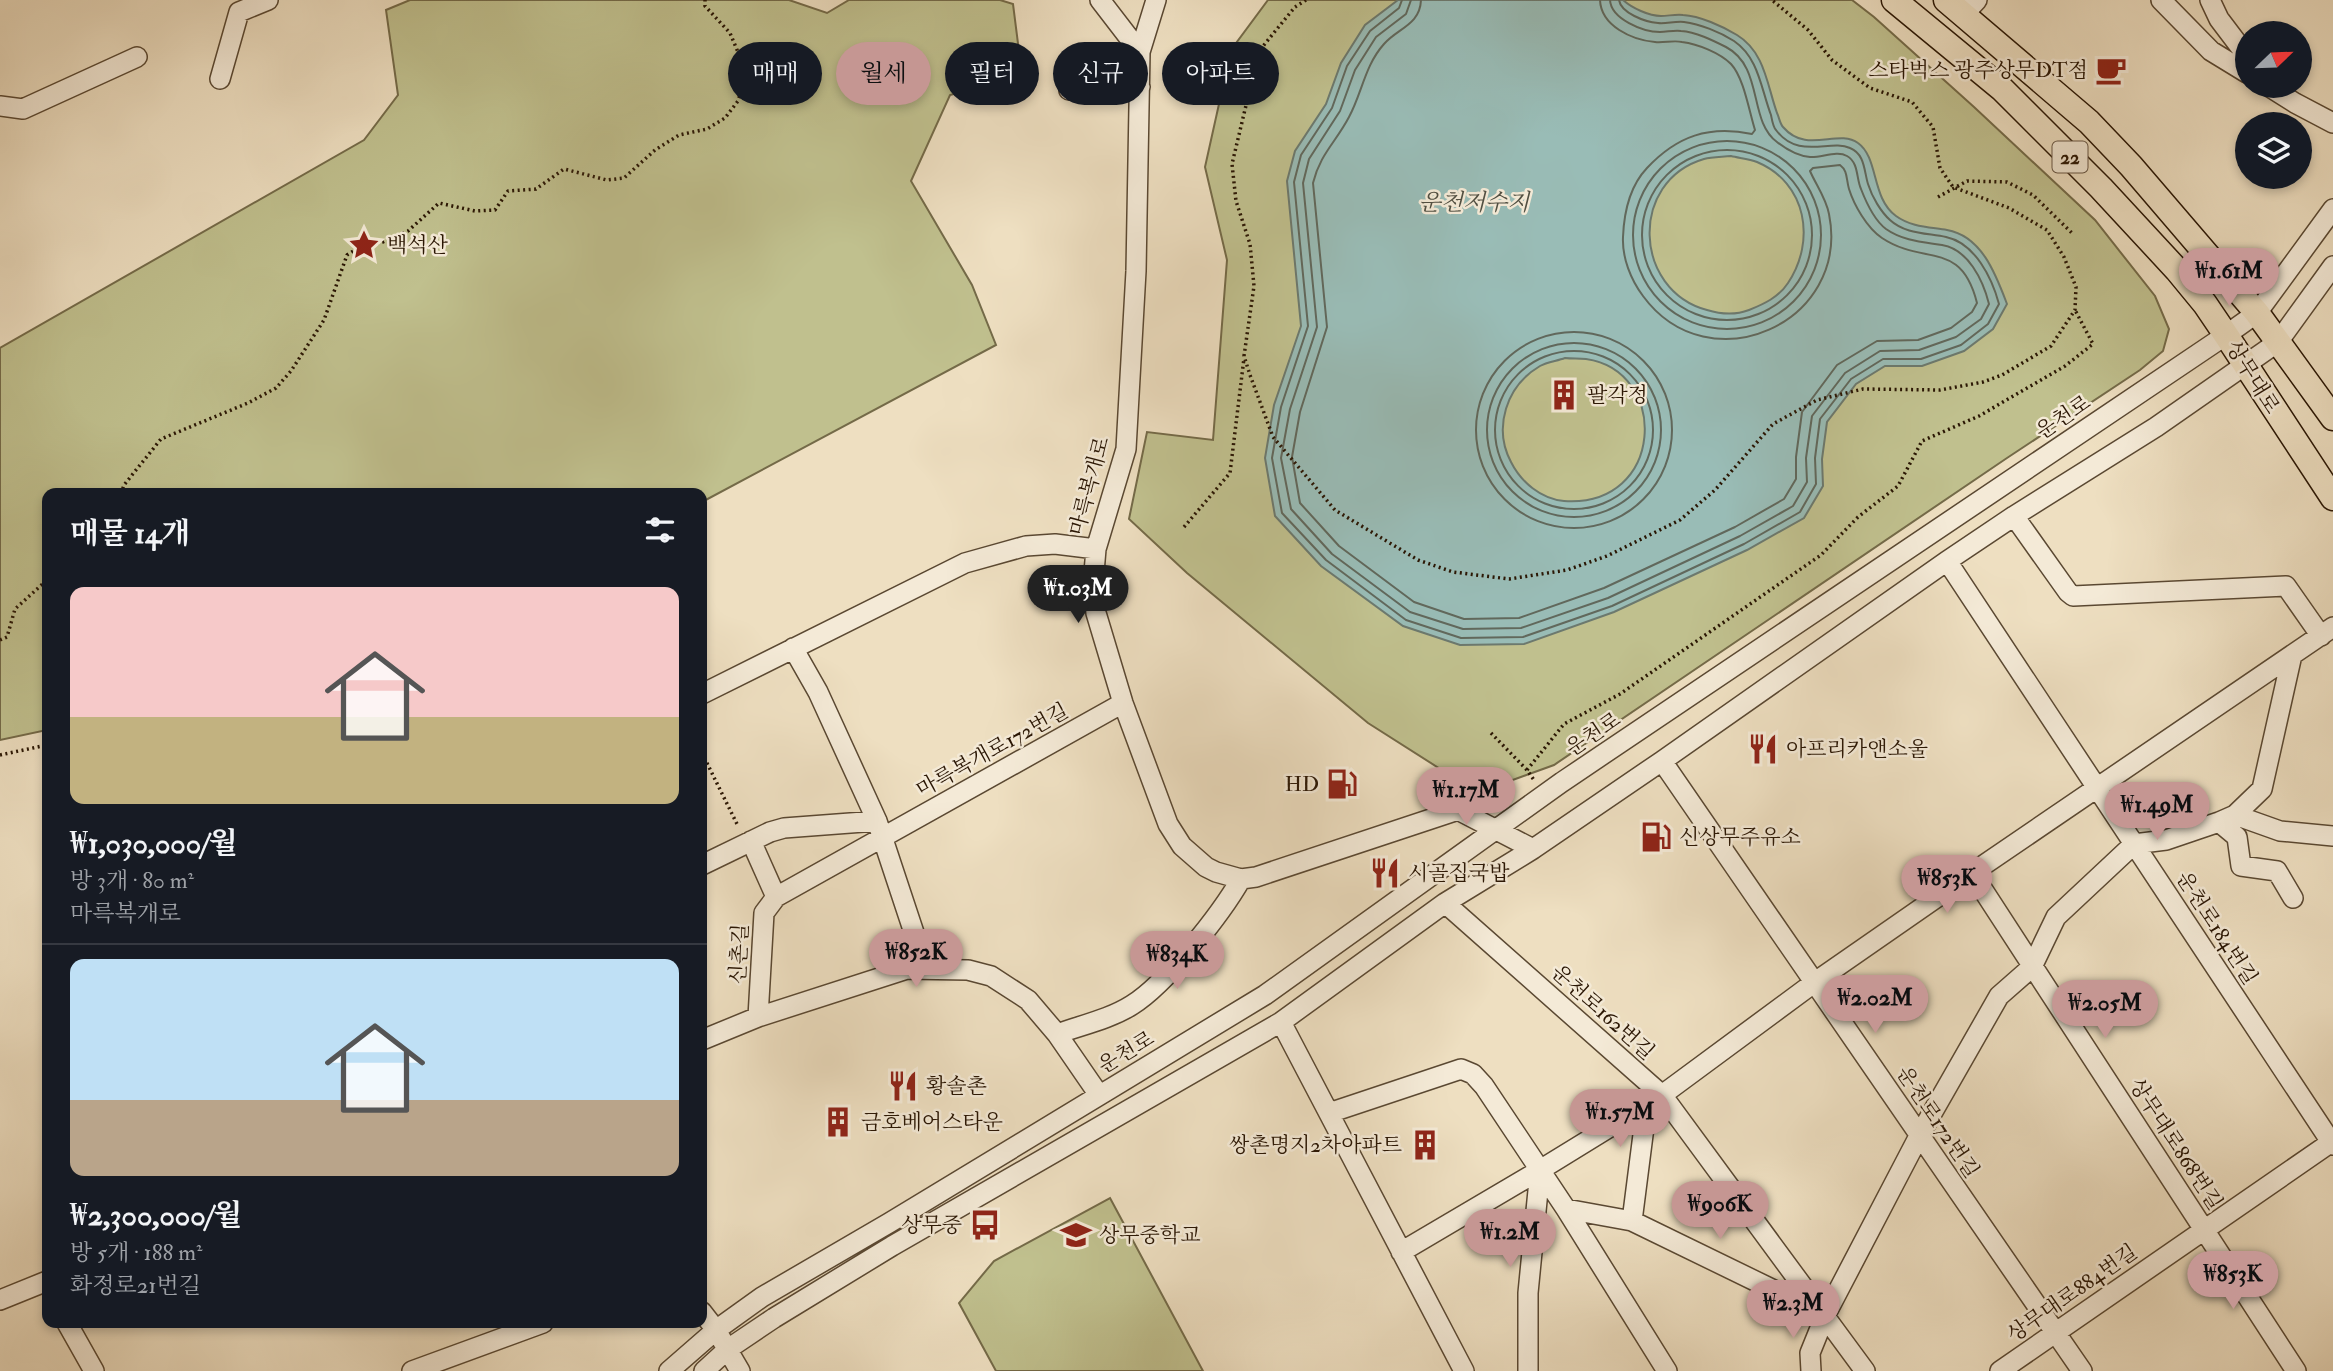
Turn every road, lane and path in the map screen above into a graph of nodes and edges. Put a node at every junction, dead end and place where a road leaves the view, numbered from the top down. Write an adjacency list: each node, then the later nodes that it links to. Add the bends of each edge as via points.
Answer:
1 (268, 0): 16 (street, via 239,12)
2 (705, 0): 33 (path, via 705,6 730,33 745,79 738,101 725,118 707,130 679,135 624,178 607,180 564,169 536,189 508,191 495,210 439,203 408,231 361,246 347,256 324,320 276,388 161,439)
3 (1100, 0): 12 (street)
4 (1156, 0): 13 (street, 마륵복개로)
5 (1306, 0): 30 (path, via 1259,51 1231,164 1236,201 1250,244 1254,286)
6 (1772, 0): 21 (path, via 1808,30 1832,60 1870,88 1912,102 1933,127 1940,168)
7 (1894, 0): 28 (main road, 상무대로 / 22, via 2002,89 2083,170 2177,270)
8 (2161, 0): 15 (street, via 2211,51)
9 (2210, 0): 11 (street)
10 (1963, 5): 27 (main road, 상무대로 / 22, via 2089,122)
11 (2235, 40)
12 (1132, 42)
13 (1143, 42)
14 (137, 57): 19 (street, via 23,109)
15 (2235, 66)
16 (220, 79)
17 (2287, 98): 20 (street)
18 (1140, 105): 37 (street, 마륵복개로, via 1126,449)
19 (0, 106)
20 (2333, 123)
21 (1953, 187): 22 (path); 24 (path, via 1967,181 2007,182 2034,195); 26 (path, via 2009,208 2047,230 2076,287)
22 (1938, 197)
23 (2333, 209): 27 (street, 운천로)
24 (2073, 234)
25 (2333, 266): 29 (street)
26 (2075, 310): 30 (path, via 2051,346 2002,375 1965,388 1863,389 1817,400 1773,424 1715,490 1680,520 1608,556 1567,570 1509,579 1453,572 1418,560 1335,510 1273,437); 51 (path, via 2093,344 2065,366 1979,416 1922,441 1898,486 1858,517 1821,555 1620,694 1564,724)
27 (2257, 313): 28 (street, 운천로); 29 (main road, 상무대로 / 22)
28 (2226, 335): 31 (main road, 상무대로 / 22); 53 (street, 운천로)
29 (2278, 342): 31 (street); 32 (main road, 상무대로 / 22)
30 (1244, 356): 36 (path, via 1230,474)
31 (2246, 364): 34 (main road, 상무대로 / 22); 35 (street)
32 (2333, 418)
33 (123, 488)
34 (2333, 498)
35 (2014, 516): 38 (street); 40 (street, via 2073,596 2287,586)
36 (1184, 527)
37 (1096, 549): 42 (street, via 1026,546 965,563); 45 (street, 마륵복개로, via 1096,613)
38 (1948, 561): 49 (street); 52 (street, 운천로184번길)
39 (42, 585): 41 (path, via 15,609 7,637)
40 (2327, 631): 43 (street)
41 (0, 640)
42 (793, 648): 44 (street); 55 (street)
43 (2292, 655): 52 (street); 54 (street, via 2262,789)
44 (707, 691)
45 (1123, 703): 55 (street, 마륵복개로172번길); 63 (street, 마륵복개로, via 1168,824 1182,846 1216,872)
46 (1491, 733): 51 (path)
47 (42, 746): 48 (path)
48 (0, 755)
49 (1662, 761): 60 (street); 69 (street, 운천로172번길)
50 (707, 762): 58 (path)
51 (1527, 770): 53 (path)
52 (2097, 788): 59 (street, 운천로184번길); 62 (street)
53 (1544, 796): 56 (street, 운천로)
54 (2227, 818): 57 (street, via 2280,831); 59 (street, via 2166,840); 65 (street, via 2237,837 2241,866 2277,872)
55 (880, 829): 58 (street, via 784,828); 64 (street, 마륵복개로172번길); 68 (street)
56 (1496, 830): 60 (street); 63 (street, via 1458,810); 74 (street, 운천로, via 1265,995)
57 (2333, 835)
58 (749, 842): 61 (street); 64 (street)
59 (2134, 844): 67 (street, via 2056,917); 78 (street, 운천로184번길)
60 (1533, 849): 66 (street)
61 (707, 863)
62 (1972, 873): 67 (street, 상무대로868번길); 69 (street)
63 (1241, 879): 72 (street, via 1226,905 1152,989 1122,1010)
64 (776, 897): 70 (street, 신촌길, via 764,913)
65 (2294, 898)
66 (1446, 903): 71 (street); 75 (street, 운천로162번길)
67 (2032, 967): 77 (street, via 1999,996); 82 (street, 상무대로868번길)
68 (926, 969): 70 (street, via 887,975); 72 (street, via 968,970 991,976 1028,1000)
69 (1815, 982): 75 (street); 77 (street, 운천로172번길)
70 (758, 1017): 73 (street)
71 (1281, 1022): 76 (street); 93 (street, via 903,1240)
72 (1057, 1034): 74 (street)
73 (707, 1038)
74 (1099, 1095): 91 (street, 운천로, via 762,1297)
75 (1662, 1095): 79 (street); 81 (street, via 1644,1127); 85 (street, 운천로162번길)
76 (1329, 1113): 79 (street, via 1461,1069 1485,1086); 83 (street)
77 (1919, 1136): 87 (street); 92 (street, 운천로172번길)
78 (2332, 1142): 82 (street, 상무대로884번길)
79 (1540, 1170): 80 (street); 83 (street); 100 (street, via 1528,1293)
80 (1566, 1209): 81 (street); 101 (street)
81 (1632, 1221): 85 (street, via 1782,1294)
82 (2205, 1229): 92 (street, 상무대로884번길); 106 (street)
83 (1401, 1252): 99 (street)
84 (42, 1284): 86 (street)
85 (1805, 1289): 87 (street, 운천로162번길)
86 (0, 1300)
87 (1825, 1316): 102 (street, via 1810,1353); 103 (street, 운천로162번길)
88 (707, 1318): 91 (street)
89 (70, 1328): 94 (street)
90 (529, 1328): 95 (street)
91 (716, 1330): 93 (street); 96 (street, 운천로)
92 (2054, 1332): 104 (street, 상무대로884번길); 105 (street, 운천로172번길)
93 (728, 1349): 97 (street); 98 (street)
94 (94, 1371)
95 (412, 1371)
96 (669, 1371)
97 (704, 1371)
98 (740, 1371)
99 (1464, 1371)
100 (1528, 1371)
101 (1667, 1371)
102 (1811, 1371)
103 (1865, 1371)
104 (2000, 1371)
105 (2082, 1371)
106 (2296, 1371)

